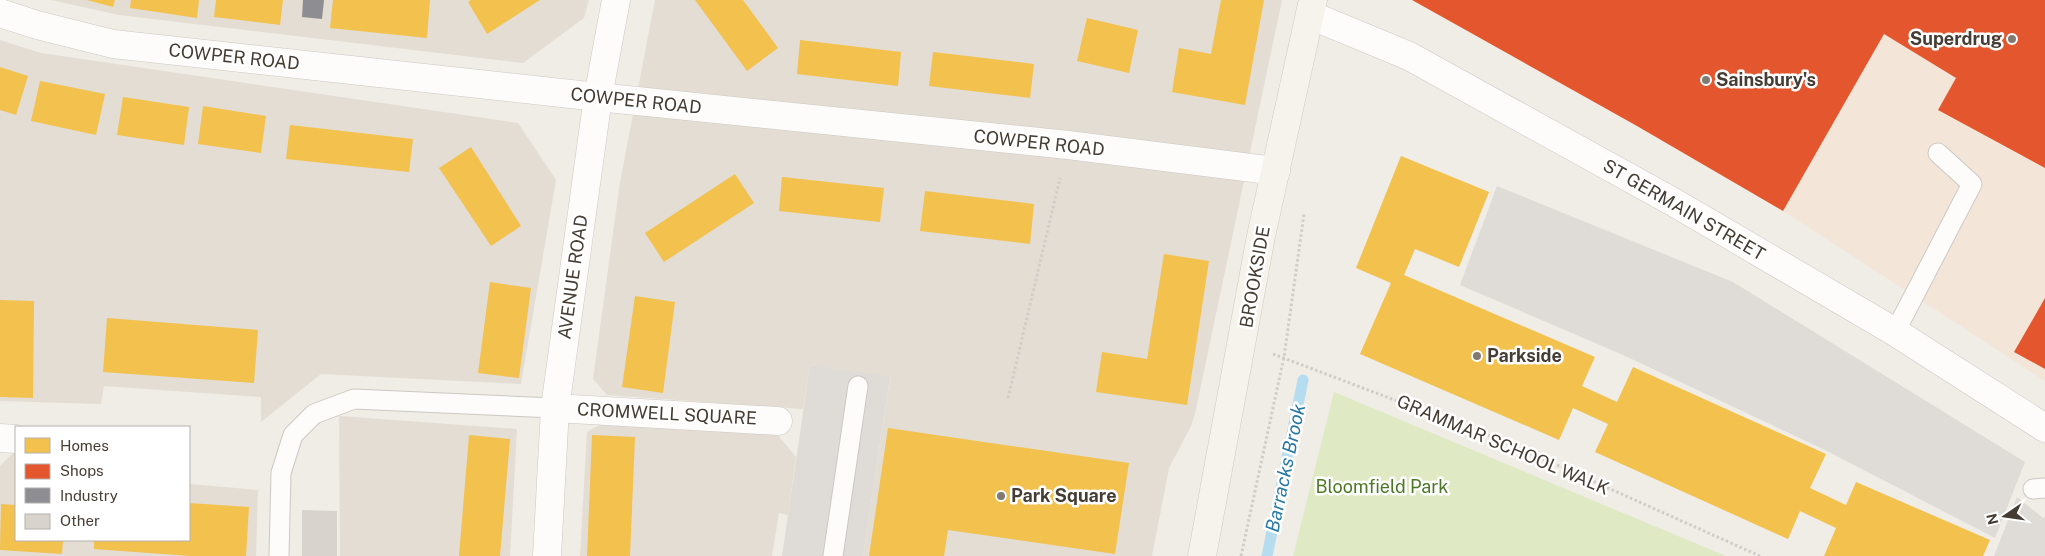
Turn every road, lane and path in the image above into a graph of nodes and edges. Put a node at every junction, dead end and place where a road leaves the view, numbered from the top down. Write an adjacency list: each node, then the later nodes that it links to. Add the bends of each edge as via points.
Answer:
1 (616, 0): 4 (street, AVENUE ROAD)
2 (1311, 7): 7 (main road, BROOKSIDE); 9 (street, ST GERMAIN STREET, via 1409,56 1675,203)
3 (0, 13): 4 (street, COWPER ROAD, via 113,44)
4 (598, 98): 5 (street, COWPER ROAD); 14 (street, AVENUE ROAD)
5 (1068, 146): 7 (street, COWPER ROAD); 13 (path)
6 (1938, 153): 9 (lane, via 1972,184)
7 (1276, 171): 10 (main road, BROOKSIDE)
8 (1304, 212): 11 (path)
9 (1895, 332): 16 (street, ST GERMAIN STREET)
10 (1242, 344): 11 (path, GRAMMAR SCHOOL WALK); 22 (main road, BROOKSIDE)
11 (1284, 357): 23 (path); 24 (path, GRAMMAR SCHOOL WALK, via 1503,442)
12 (858, 386): 21 (lane)
13 (1008, 398)
14 (555, 408): 15 (street, CROMWELL SQUARE); 19 (lane, via 354,399 314,414 293,435 281,473); 20 (street, AVENUE ROAD)
15 (778, 421)
16 (2045, 428)
17 (0, 438): 18 (street)
18 (15, 438)
19 (279, 556)
20 (547, 556)
21 (833, 556)
22 (1202, 556)
23 (1241, 556)
24 (1760, 556)

